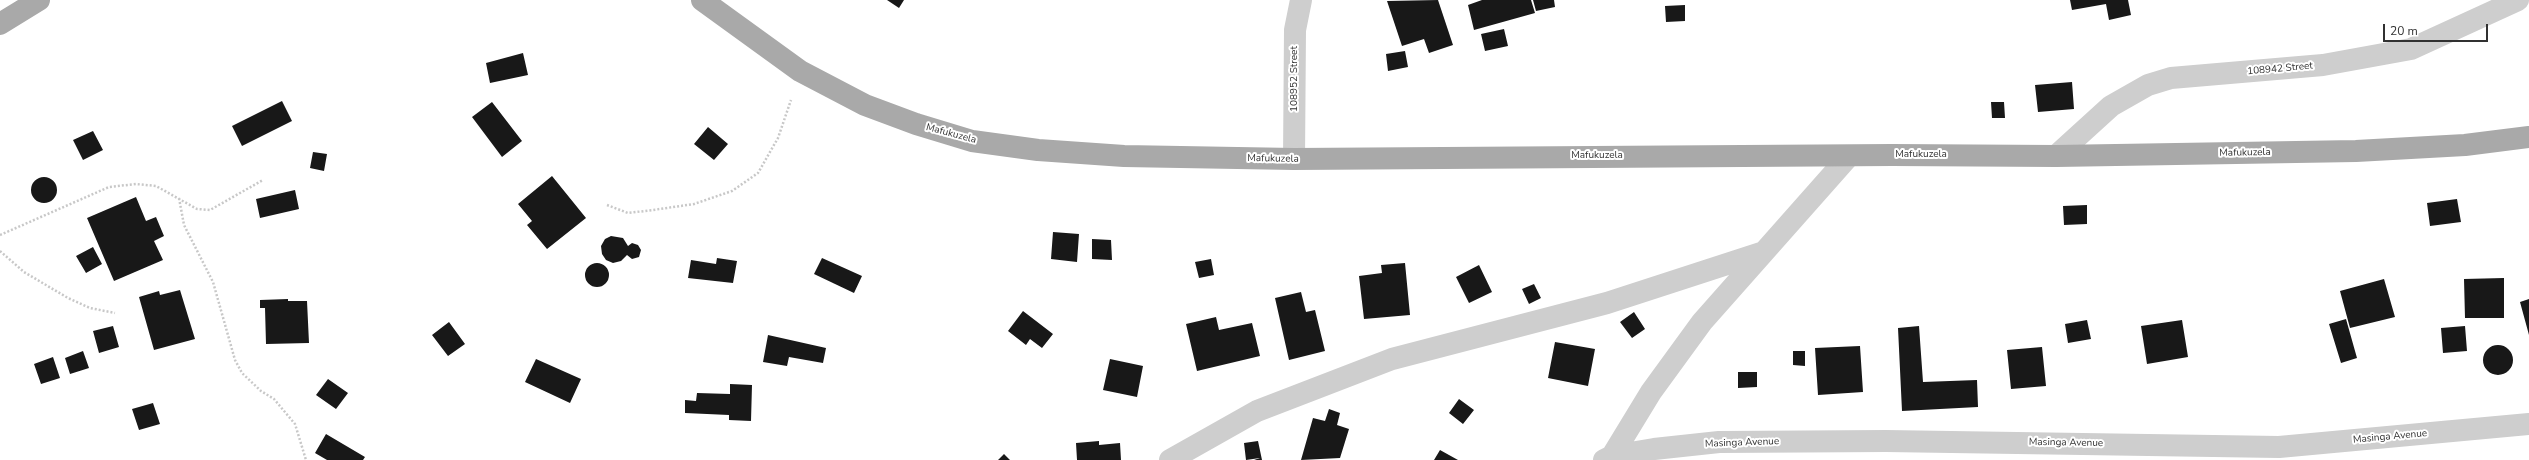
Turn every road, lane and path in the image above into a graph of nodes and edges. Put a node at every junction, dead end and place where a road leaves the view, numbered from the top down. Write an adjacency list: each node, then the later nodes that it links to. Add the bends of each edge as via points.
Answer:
1 (40, 0): 5 (main road)
2 (702, 0): 6 (main road, Mafukuzela)
3 (1301, 0): 10 (street, 108952 Street, via 1295,30)
4 (2518, 0): 9 (street, 108942 Street, via 2411,49 2323,65 2171,78 2148,85 2112,106)
5 (0, 24)
6 (800, 71): 10 (main road, Mafukuzela, via 865,105 972,141 1038,150 1124,156); 13 (path, via 778,138 758,174 732,191 694,204 628,213)
7 (2529, 137): 9 (main road, Mafukuzela, via 2465,145 2356,151)
8 (1849, 156): 9 (main road, Mafukuzela); 10 (main road, Mafukuzela); 16 (street)
9 (2056, 156)
10 (1294, 159)
11 (263, 180): 12 (path, via 210,210 197,209)
12 (179, 198): 14 (path, via 156,186 136,184 109,187); 20 (path, via 184,225 213,282 235,360 242,373 274,399 295,424)
13 (607, 205)
14 (0, 235)
15 (0, 251): 17 (path, via 24,272 62,295 90,308)
16 (1764, 252): 19 (street, via 1702,322 1651,392); 21 (street, via 1607,303 1392,359 1257,411)
17 (115, 313)
18 (2529, 424): 19 (street, Masinga Avenue, via 2278,447 1886,441 1719,442 1654,449)
19 (1608, 458)
20 (306, 460)
21 (1170, 460)

